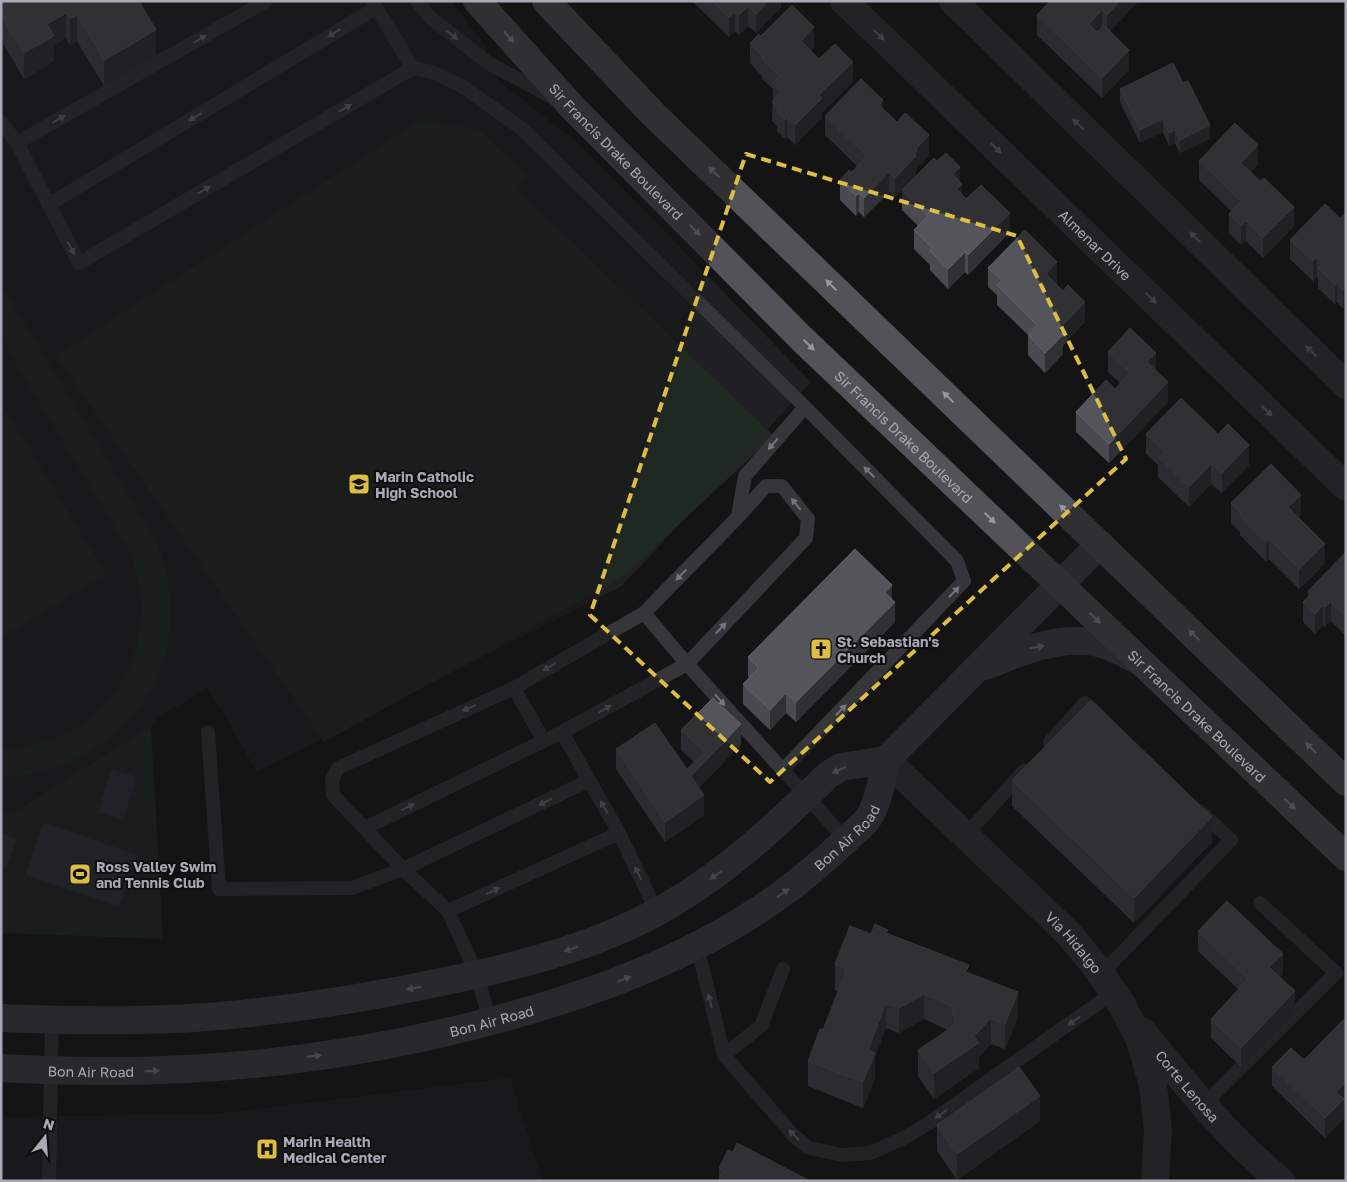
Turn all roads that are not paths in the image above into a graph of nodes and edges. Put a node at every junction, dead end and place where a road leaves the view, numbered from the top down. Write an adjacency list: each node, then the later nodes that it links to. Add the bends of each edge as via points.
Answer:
1 (266, 1): 11 (lane, one-way to 1)
2 (417, 1): 9 (lane, one-way to 9, via 431,18 488,63)
3 (477, 1): 9 (main road, Sir Francis Drake Boulevard, one-way to 9)
4 (546, 1): 17 (main road, one-way to 4, via 653,114)
5 (844, 1): 15 (street, Almenar Drive, one-way to 15)
6 (953, 1): 13 (street, one-way to 6)
7 (374, 4): 8 (lane); 12 (lane, one-way to 12)
8 (413, 68): 12 (lane, one-way to 8, via 79,264); 14 (lane, via 432,72 462,86 522,128)
9 (573, 108): 18 (main road, Sir Francis Drake Boulevard, one-way to 18, via 802,338)
10 (1, 122): 11 (lane)
11 (17, 143): 12 (lane)
12 (48, 205)
13 (1346, 385)
14 (805, 407): 16 (lane, one-way to 16, via 745,476); 29 (lane, one-way to 14, via 964,581 958,560)
15 (1346, 487)
16 (738, 517): 19 (lane, one-way to 19); 21 (lane, one-way to 16, via 806,538 808,519 782,486 766,486)
17 (1100, 544): 18 (main road); 31 (main road, one-way to 17)
18 (1060, 585): 20 (main road, Sir Francis Drake Boulevard, one-way to 20); 22 (main road)
19 (644, 613): 21 (lane); 23 (lane, one-way to 23)
20 (1141, 662): 22 (main road, one-way to 20, via 1027,649 1071,640 1109,646); 38 (main road, Sir Francis Drake Boulevard, one-way to 38)
21 (687, 664): 26 (lane, one-way to 21); 29 (lane, one-way to 29)
22 (975, 670): 28 (main road)
23 (514, 688): 27 (lane); 34 (lane, one-way to 34, via 338,768 332,780 333,795)
24 (1107, 724): 36 (lane, via 1085,703)
25 (208, 732): 39 (lane, via 219,889 352,888)
26 (562, 732): 27 (lane); 30 (lane)
27 (544, 741): 34 (lane, one-way to 27)
28 (886, 760): 32 (main road, one-way to 32, via 841,768 828,775); 36 (street, Via Hidalgo); 37 (main road, Bon Air Road, via 870,817)
29 (783, 770): 32 (lane)
30 (588, 780): 35 (lane, one-way to 30); 39 (lane, one-way to 39)
31 (1346, 782)
32 (807, 796): 37 (lane); 42 (main road, one-way to 42, via 722,871)
33 (1188, 799): 46 (lane, via 1231,840)
34 (364, 828): 39 (lane)
35 (619, 833): 41 (lane, one-way to 35); 42 (lane, one-way to 35)
36 (965, 836): 46 (street, Via Hidalgo, via 1068,933)
37 (846, 840): 43 (main road, Bon Air Road, one-way to 37, via 768,904)
38 (1346, 857)
39 (404, 869): 41 (lane)
40 (1260, 903): 53 (lane, via 1336,973)
41 (448, 911): 45 (lane)
42 (657, 912): 45 (main road, one-way to 45, via 578,947)
43 (697, 946): 49 (main road, Bon Air Road, one-way to 43, via 589,992); 50 (lane, one-way to 43)
44 (783, 969): 50 (lane, via 761,1026)
45 (477, 974): 48 (main road, one-way to 48, via 357,998 220,1016); 49 (lane)
46 (1112, 990): 50 (lane, one-way to 50, via 929,1123 870,1153 843,1155 810,1148 793,1136); 53 (street, Corte Lenosa); 56 (street, Via Hidalgo, via 1140,1040 1154,1085 1158,1130)
47 (1, 1018): 48 (main road)
48 (52, 1020): 52 (lane)
49 (490, 1022): 52 (main road, Bon Air Road, one-way to 49, via 158,1071 230,1066 359,1050)
50 (724, 1055)
51 (1, 1068): 52 (main road, Bon Air Road)
52 (51, 1070): 55 (lane)
53 (1203, 1105): 54 (street, Corte Lenosa)
54 (1259, 1163): 57 (street, Corte Lenosa); 58 (street, Corte Lenosa)
55 (49, 1181)
56 (1155, 1181)
57 (1281, 1181)
58 (1300, 1181)

